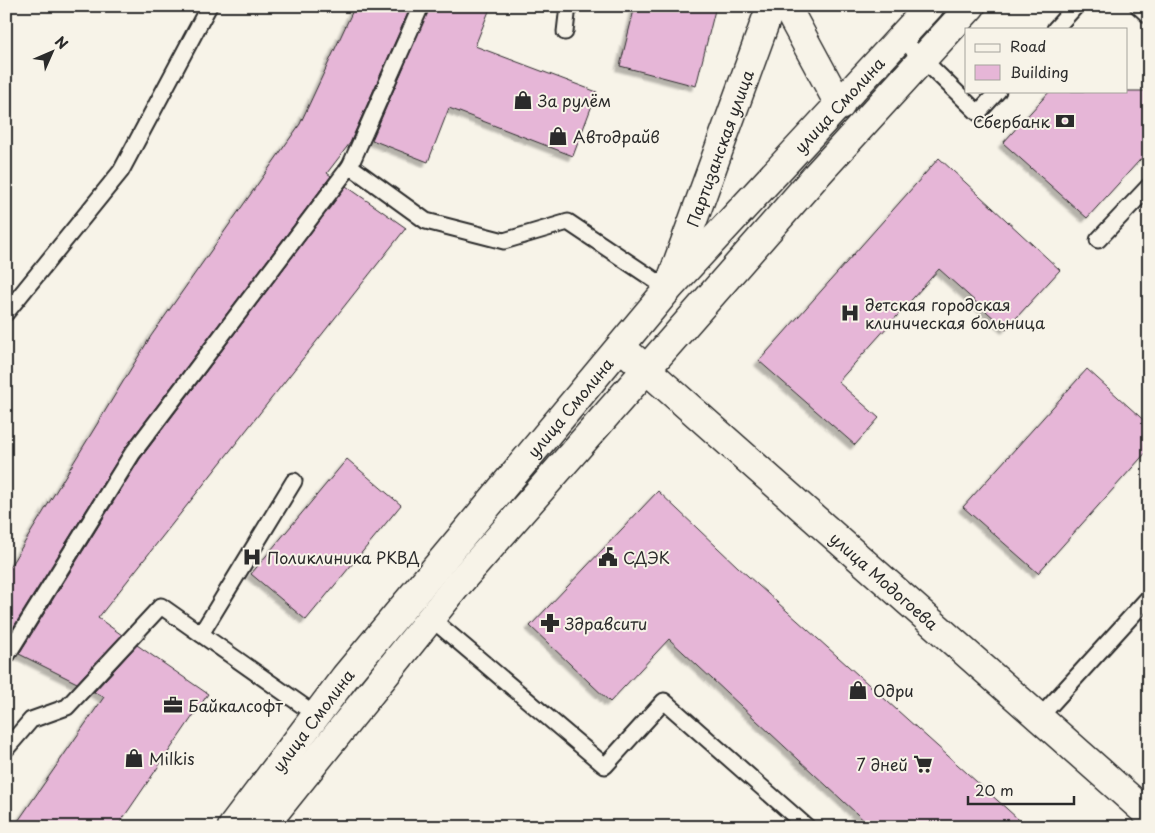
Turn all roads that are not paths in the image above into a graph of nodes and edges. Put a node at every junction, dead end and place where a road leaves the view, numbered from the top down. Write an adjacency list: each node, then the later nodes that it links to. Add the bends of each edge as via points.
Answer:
1 (209, 6): 21 (lane, via 121,171)
2 (421, 6): 17 (lane)
3 (568, 6): 12 (lane)
4 (771, 6): 20 (main road, Партизанская улица)
5 (786, 6): 16 (main road)
6 (930, 6): 13 (main road, улица Смолина)
7 (971, 6): 14 (main road)
8 (1076, 6): 11 (lane)
9 (1138, 6): 10 (lane)
10 (1149, 16)
11 (1056, 28)
12 (565, 32)
13 (901, 38): 14 (lane); 16 (main road, улица Смолина)
14 (923, 59): 15 (lane, via 978,113); 23 (main road)
15 (997, 92)
16 (840, 106): 20 (main road, улица Смолина)
17 (350, 166): 20 (lane, via 426,221 504,241 568,222); 29 (lane, via 132,454)
18 (1149, 186): 19 (lane)
19 (1098, 240)
20 (668, 289): 22 (main road, улица Смолина)
21 (6, 312)
22 (621, 347): 23 (main road, улица Модогоева); 26 (main road, улица Смолина)
23 (646, 369): 27 (main road); 31 (main road, улица Модогоева)
24 (294, 480): 28 (lane)
25 (1149, 597): 31 (lane)
26 (409, 600): 27 (lane); 30 (main road, улица Смолина)
27 (430, 618): 34 (main road); 36 (lane, via 605,766 664,701)
28 (200, 634): 30 (lane); 32 (lane, via 161,606 67,707 31,720)
29 (6, 657)
30 (316, 715): 34 (main road, улица Смолина)
31 (1039, 718): 33 (main road, улица Модогоева)
32 (6, 750)
33 (1149, 815)
34 (263, 820): 35 (main road, улица Смолина)
35 (232, 827)
36 (807, 827)

